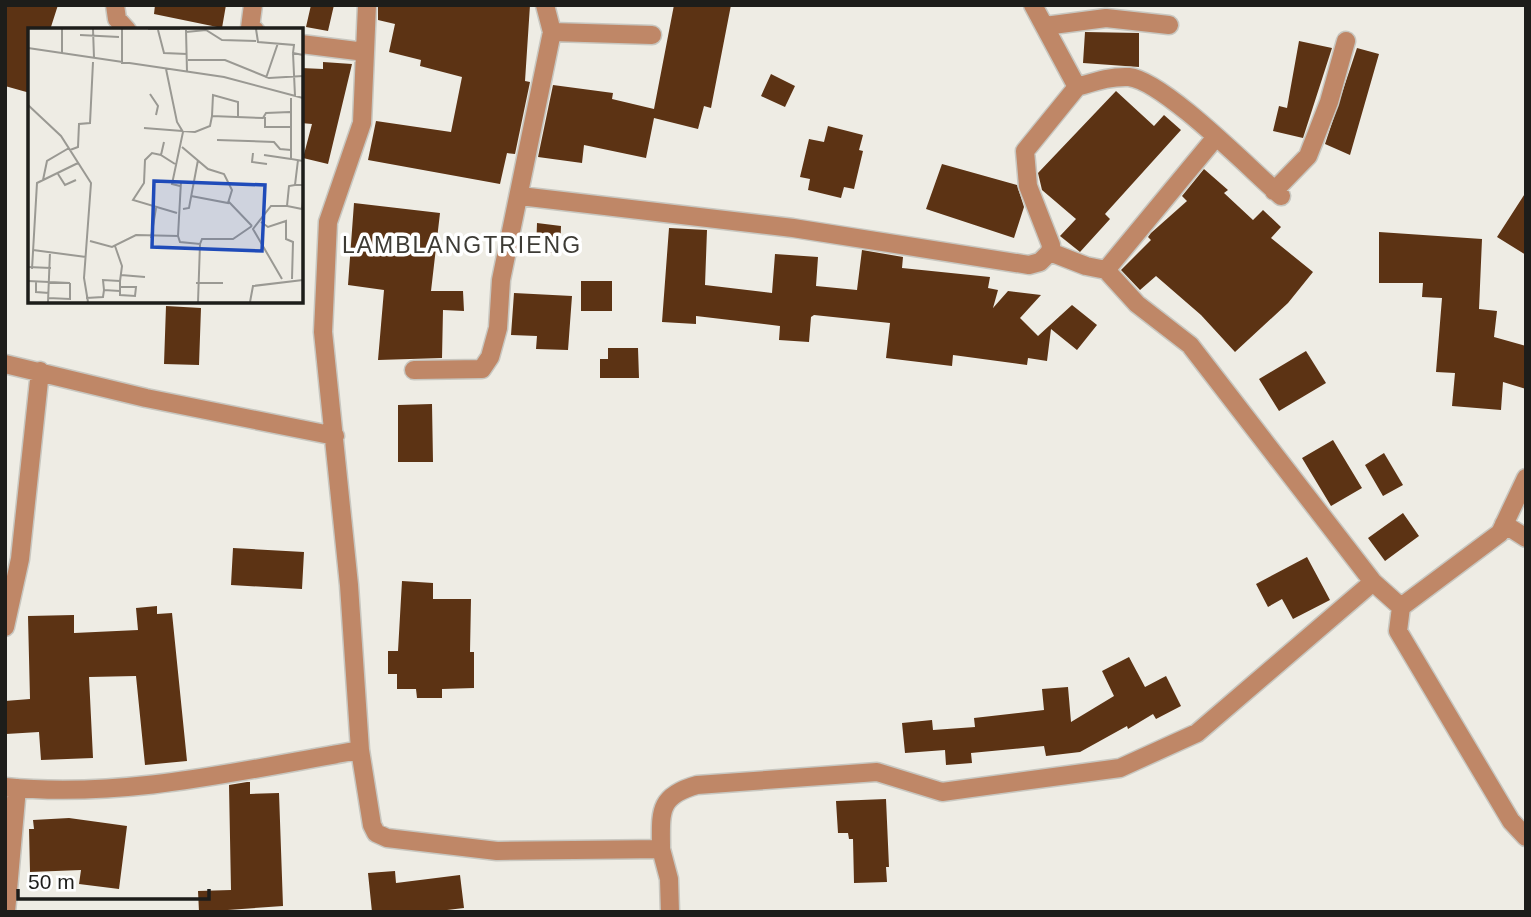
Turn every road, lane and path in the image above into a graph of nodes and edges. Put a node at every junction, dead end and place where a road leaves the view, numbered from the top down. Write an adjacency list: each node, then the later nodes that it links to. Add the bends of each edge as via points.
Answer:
1 (115, 5): 8 (street, via 117,19)
2 (253, 5): 9 (street)
3 (367, 5): 14 (street)
4 (545, 5): 10 (street)
5 (1033, 5): 7 (street)
6 (1169, 25): 7 (street, via 1105,18)
7 (1045, 26): 15 (street)
8 (125, 28)
9 (252, 28)
10 (552, 32): 11 (street); 17 (street)
11 (652, 35)
12 (1346, 41): 16 (street, via 1308,156 1278,193)
13 (303, 44): 14 (street)
14 (365, 52): 23 (street, via 362,123 328,222 323,332)
15 (1077, 87): 16 (street, via 1132,77 1180,105); 18 (street, via 1024,151 1028,186)
16 (1216, 137): 19 (street)
17 (520, 196): 18 (street, via 793,228 1029,265); 21 (street, via 490,357 482,369)
18 (1050, 252): 19 (street)
19 (1106, 270): 27 (street, via 1138,304 1190,345)
20 (5, 364): 22 (street)
21 (414, 370)
22 (40, 371): 23 (street, via 146,398); 29 (street, via 20,559)
23 (335, 436): 30 (street)
24 (1526, 478): 25 (street)
25 (1504, 524): 26 (street); 28 (street, via 1487,545)
26 (1526, 538)
27 (1373, 582): 28 (street); 33 (street, via 1197,733 1120,768 942,792 877,772 697,785 678,790 666,802 661,815)
28 (1401, 607): 32 (street, via 1398,631 1511,821)
29 (5, 627)
30 (360, 750): 31 (street, via 122,789); 33 (street, via 372,825 387,838 497,850)
31 (11, 788): 34 (street)
32 (1526, 837)
33 (661, 849): 35 (street, via 669,880)
34 (6, 912)
35 (670, 912)

